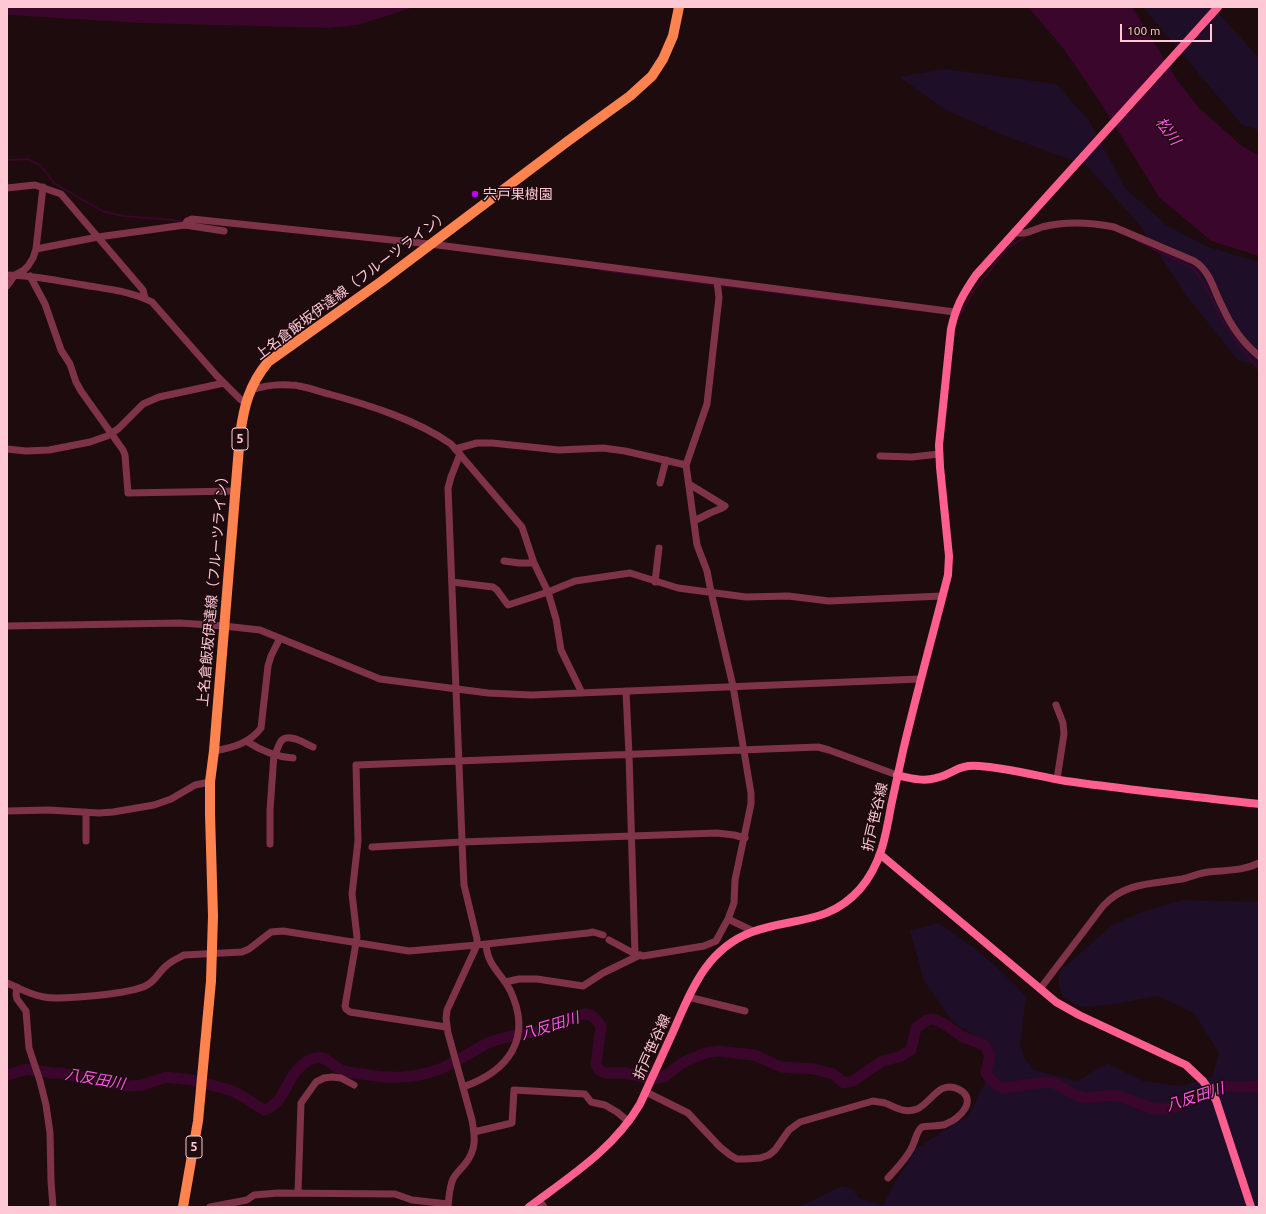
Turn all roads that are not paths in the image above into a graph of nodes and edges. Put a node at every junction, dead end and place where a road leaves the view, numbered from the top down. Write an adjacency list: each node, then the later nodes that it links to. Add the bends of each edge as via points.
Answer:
1 (679, 7): 9 (main road, 上名倉飯坂伊達線（フルーツライン） / 5, via 669,46 659,66 644,84 626,100)
2 (1218, 7): 7 (street)
3 (43, 187): 4 (street, via 35,185); 8 (street, via 60,194); 10 (street)
4 (7, 188)
5 (185, 225): 6 (street); 8 (street); 9 (street, via 187,220 192,219)
6 (224, 231)
7 (1014, 232): 16 (street, via 976,275); 17 (street, via 1020,234 1054,224 1074,222 1106,225 1194,261 1206,273 1221,306 1237,332)
8 (98, 237): 10 (street); 15 (street, via 143,290)
9 (430, 244): 13 (street); 19 (main road, 上名倉飯坂伊達線（フルーツライン） / 5, via 268,362)
10 (36, 249): 11 (street, via 28,266)
11 (11, 275): 12 (street); 14 (street)
12 (30, 276): 15 (street); 21 (street, via 45,304 57,341 70,364 76,382)
13 (718, 282): 16 (street); 27 (street, via 719,297 707,404)
14 (7, 286)
15 (145, 298): 18 (street, via 152,302)
16 (955, 312): 24 (street, via 951,329)
17 (1259, 356)
18 (224, 383): 20 (street); 21 (street, via 158,397 143,404 118,429)
19 (250, 390): 20 (main road, 上名倉飯坂伊達線（フルーツライン） / 5); 23 (street, via 291,385 359,402 438,434)
20 (246, 403): 30 (main road, 上名倉飯坂伊達線（フルーツライン） / 5)
21 (110, 433): 22 (street, via 90,442 49,450); 30 (street, via 125,455 128,493)
22 (7, 449)
23 (458, 452): 26 (street, via 477,443 492,443 559,450 603,448); 34 (street, via 519,522); 35 (street, via 448,485)
24 (939, 454): 25 (street, via 912,457); 39 (street, via 949,556 948,575)
25 (880, 456)
26 (666, 460): 27 (street); 28 (street)
27 (686, 464): 29 (street)
28 (660, 483)
29 (689, 484): 31 (street); 31 (street, via 725,506)
30 (235, 491): 41 (main road, 上名倉飯坂伊達線（フルーツライン） / 5)
31 (694, 521): 38 (street, via 697,545 707,571)
32 (659, 548): 36 (street)
33 (504, 561): 34 (street)
34 (534, 563): 37 (street)
35 (452, 582): 37 (street, via 492,587 508,606); 45 (street)
36 (655, 582): 37 (street, via 630,574 575,581); 38 (street)
37 (548, 592): 47 (street, via 561,650)
38 (711, 592): 39 (street, via 746,597 788,596 829,601); 44 (street)
39 (942, 596): 43 (street)
40 (7, 626): 41 (street, via 180,623)
41 (224, 626): 42 (street, via 260,630); 51 (main road, 上名倉飯坂伊達線（フルーツライン） / 5)
42 (280, 638): 45 (street, via 380,679); 49 (street, via 268,666 261,728)
43 (920, 679): 44 (street); 57 (street)
44 (733, 686): 46 (street); 52 (street)
45 (456, 690): 47 (street, via 531,695); 56 (street)
46 (626, 691): 47 (street); 54 (street)
47 (582, 693)
48 (1056, 705): 58 (street, via 1063,722 1064,734)
49 (246, 741): 51 (street); 53 (street, via 256,748)
50 (313, 748): 53 (street, via 292,738 285,738)
51 (214, 751): 59 (main road, 上名倉飯坂伊達線（フルーツライン） / 5)
52 (744, 751): 54 (street); 57 (street, via 818,748); 64 (street, via 751,793)
53 (274, 754): 55 (street); 67 (street)
54 (629, 755): 56 (street); 63 (street)
55 (293, 758)
56 (459, 761): 66 (street); 76 (street, via 356,765 358,841 352,894)
57 (897, 775): 58 (street, 折戸笹谷線, via 912,779 931,779 971,765); 69 (street, 折戸笹谷線)
58 (1057, 779): 60 (street, 折戸笹谷線, via 1153,793)
59 (210, 782): 62 (street, via 195,785 171,799 154,805 113,812); 80 (main road, 上名倉飯坂伊達線（フルーツライン） / 5)
60 (1259, 804)
61 (7, 810): 62 (street)
62 (86, 812): 65 (street)
63 (632, 836): 64 (street, via 717,833 734,834); 66 (street); 81 (street)
64 (745, 838): 71 (street, via 735,880 734,903)
65 (86, 842)
66 (462, 842): 68 (street); 78 (street, via 464,886 477,939)
67 (270, 844)
68 (372, 847)
69 (880, 854): 72 (street, 折戸笹谷線, via 878,862 861,888 838,908 815,918); 85 (street)
70 (1259, 863): 85 (street, via 1241,870 1201,873 1121,891 1103,906)
71 (728, 919): 72 (street); 75 (street)
72 (753, 931): 79 (street, 折戸笹谷線)
73 (602, 935): 77 (street, via 593,932)
74 (609, 940): 81 (street)
75 (716, 941): 79 (street); 81 (street, via 704,946 643,956)
76 (356, 943): 78 (street, via 408,951); 80 (street, via 274,931 242,952); 88 (street, via 345,1002 346,1010)
77 (486, 944): 78 (street); 82 (street, via 488,956)
78 (476, 945): 88 (street, via 447,1010)
79 (720, 951): 86 (street, 折戸笹谷線, via 703,970)
80 (213, 954): 84 (street, via 184,955 165,966 152,981 131,991 74,997 44,997); 99 (main road, 上名倉飯坂伊達線（フルーツライン） / 5, via 198,1121)
81 (637, 954): 82 (street, via 583,986 537,979)
82 (505, 982): 90 (street, via 517,1008 520,1029 517,1038 501,1067 479,1082)
83 (7, 983): 84 (street)
84 (17, 987): 98 (street, via 16,994 26,1011 28,1040 46,1105 50,1133)
85 (1040, 989): 103 (street, via 1079,1015 1186,1065 1203,1082 1216,1100)
86 (688, 997): 87 (street); 91 (street, 折戸笹谷線)
87 (746, 1011)
88 (446, 1027): 90 (street)
89 (354, 1085): 95 (street, via 341,1078 324,1078 316,1082 301,1103)
90 (463, 1087): 93 (street)
91 (646, 1092): 92 (street, 折戸笹谷線); 94 (street, via 688,1113 730,1155 737,1159 746,1159 769,1155 789,1130 800,1122 873,1101 903,1111 916,1109 944,1088 958,1089 967,1098 968,1104 962,1113 946,1124 922,1127 911,1150)
92 (629, 1122): 93 (street, via 605,1105 592,1102 585,1094 514,1090 512,1123); 96 (street, 折戸笹谷線, via 602,1151)
93 (474, 1132): 97 (street, via 473,1150 470,1158 454,1178)
94 (888, 1178)
95 (298, 1193): 97 (street, via 395,1194 412,1200); 100 (street, via 254,1195 247,1200)
96 (539, 1200): 101 (street, 折戸笹谷線); 102 (street)
97 (448, 1206)
98 (53, 1207)
99 (184, 1207)
100 (210, 1207)
101 (529, 1207)
102 (544, 1207)
103 (1251, 1207)

